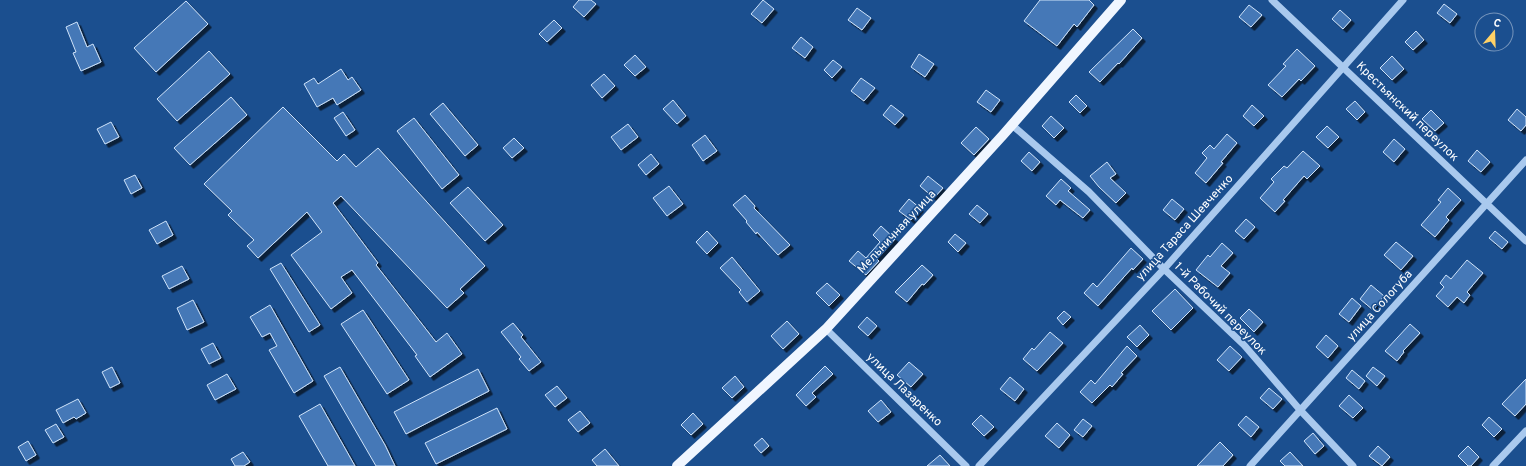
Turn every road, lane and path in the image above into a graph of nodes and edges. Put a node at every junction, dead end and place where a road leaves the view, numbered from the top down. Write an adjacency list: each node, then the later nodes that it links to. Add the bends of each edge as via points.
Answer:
1 (1121, 0): 5 (main road, Мельничная улица)
2 (1272, 0): 4 (street, Крестьянский переулок)
3 (1404, 0): 4 (street, улица Тараса Шевченко)
4 (1344, 67): 7 (street, Крестьянский переулок); 9 (street, улица Тараса Шевченко)
5 (1012, 125): 9 (street, 1-й Рабочий переулок, via 1089,192); 10 (main road, Мельничная улица)
6 (1526, 160): 7 (street, улица Сологуба)
7 (1487, 204): 8 (street, Крестьянский переулок); 11 (street, улица Сологуба)
8 (1526, 241)
9 (1164, 269): 11 (street, 1-й Рабочий переулок, via 1244,345); 15 (street, улица Тараса Шевченко)
10 (826, 329): 13 (main road, Мельничная улица); 14 (street, улица Лазаренко)
11 (1301, 411): 16 (street, улица Сологуба); 17 (street, 1-й Рабочий переулок)
12 (1526, 431): 18 (street)
13 (677, 466)
14 (966, 466)
15 (979, 466)
16 (1250, 466)
17 (1353, 466)
18 (1493, 466)

